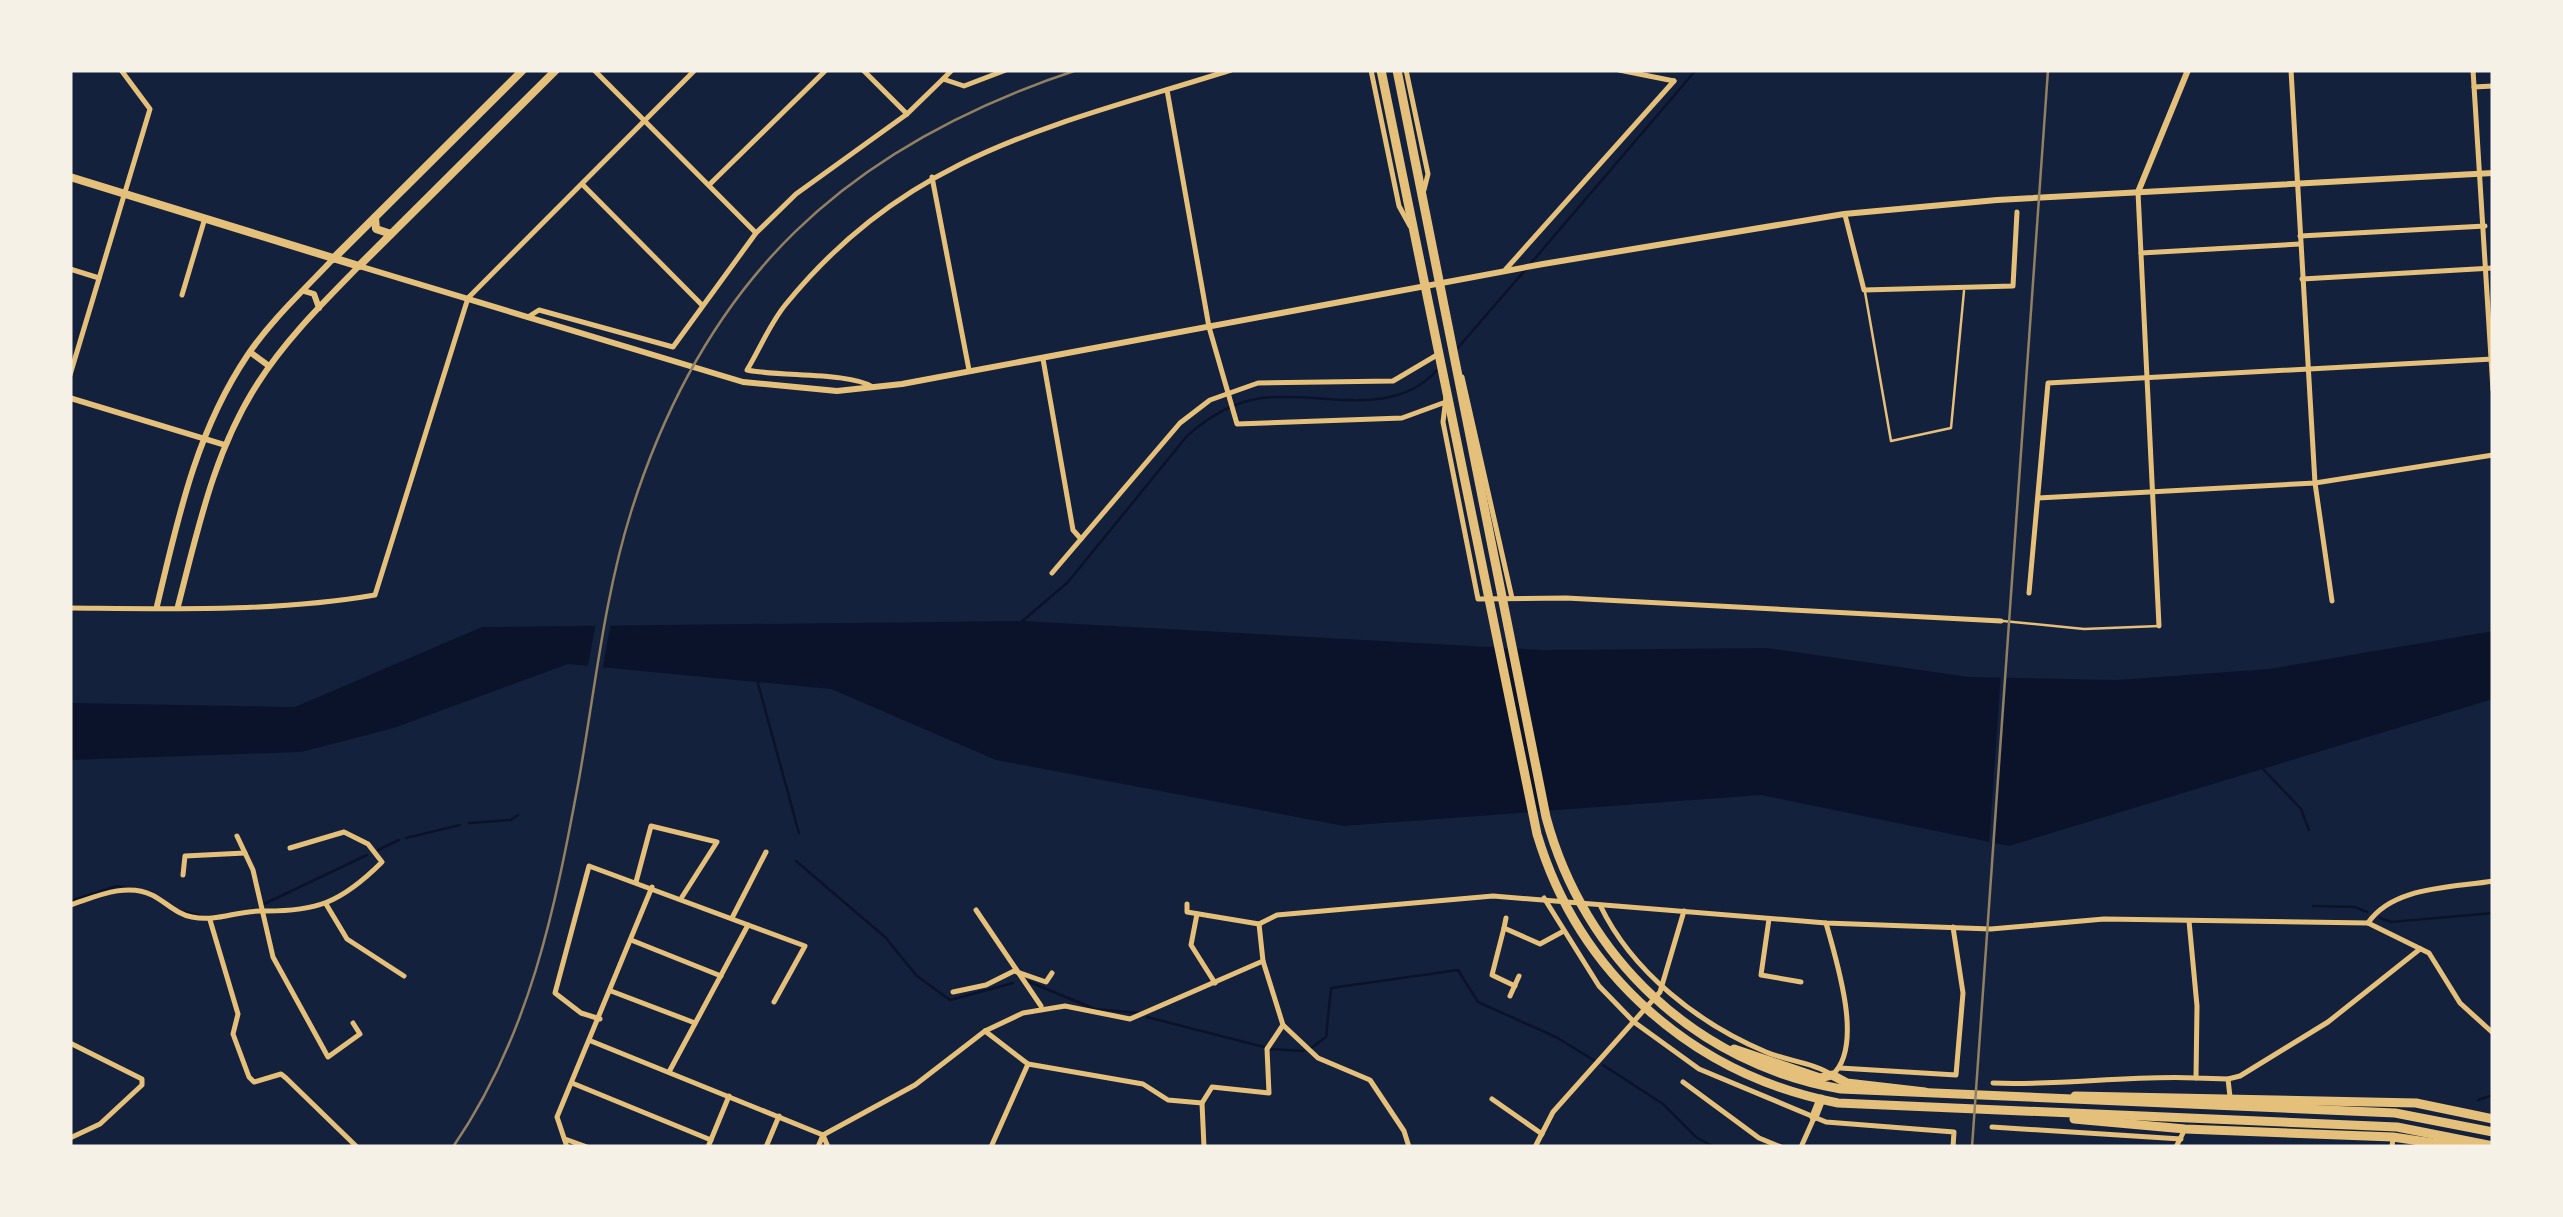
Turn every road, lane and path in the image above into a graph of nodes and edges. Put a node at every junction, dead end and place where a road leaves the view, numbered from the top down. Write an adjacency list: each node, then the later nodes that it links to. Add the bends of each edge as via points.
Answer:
1 (121, 70): 33 (street, via 150,109)
2 (523, 70): 38 (main road)
3 (556, 70): 42 (main road)
4 (594, 70): 24 (street)
5 (695, 70): 24 (street)
6 (826, 70): 31 (street)
7 (863, 70): 23 (street)
8 (952, 70): 19 (street)
9 (1006, 70): 19 (street, via 964,86)
10 (1231, 70): 22 (street)
11 (1371, 70): 40 (street, via 1399,206)
12 (1381, 70): 40 (highway)
13 (1397, 70): 34 (highway)
14 (1406, 70): 34 (street, via 1426,166)
15 (1619, 70): 49 (street, via 1674,81)
16 (2188, 70): 32 (street)
17 (2291, 70): 29 (street)
18 (2473, 70): 21 (street)
19 (943, 79): 23 (street)
20 (2493, 86): 21 (street)
21 (2474, 87): 26 (street)
22 (1166, 90): 28 (street, via 1018,137); 62 (street)
23 (907, 114): 41 (street, via 832,164)
24 (645, 121): 30 (street); 31 (street)
25 (2493, 172): 26 (street)
26 (2482, 173): 29 (street); 39 (street)
27 (70, 177): 33 (main road)
28 (932, 177): 70 (street); 73 (street, via 856,229 784,306 748,370 851,378)
29 (2297, 183): 32 (street); 43 (street)
30 (582, 184): 58 (street); 59 (street)
31 (709, 185): 41 (street)
32 (2138, 192): 36 (street); 44 (street)
33 (125, 194): 37 (main road); 50 (street)
34 (1422, 198): 52 (highway)
35 (2017, 212): 53 (street, via 2013,286)
36 (1844, 214): 49 (street); 55 (street)
37 (206, 218): 45 (main road); 57 (street)
38 (375, 218): 42 (main road, via 376,229); 45 (main road)
39 (2485, 226): 43 (street); 47 (street)
40 (1412, 231): 54 (highway)
41 (756, 233): 59 (street)
42 (391, 234): 46 (main road)
43 (2300, 240): 44 (street); 51 (street)
44 (2141, 253): 72 (street)
45 (333, 258): 46 (main road); 56 (street)
46 (358, 266): 58 (street); 60 (street)
47 (2490, 268): 51 (street); 66 (street)
48 (70, 269): 50 (street)
49 (1504, 271): 52 (street)
50 (99, 278): 71 (street)
51 (2302, 280): 69 (street)
52 (1440, 284): 54 (street); 68 (highway)
53 (1964, 286): 55 (street); 55 (lane, via 1951,428 1891,441)
54 (1423, 287): 62 (street); 65 (highway)
55 (1864, 290)
56 (303, 291): 60 (street, via 314,294); 63 (street)
57 (182, 295)
58 (468, 298): 61 (street); 90 (street, via 375,595)
59 (701, 304): 61 (street, via 668,348 539,310)
60 (319, 308): 67 (street)
61 (528, 317): 73 (street, via 743,382 837,392)
62 (1209, 327): 64 (street); 75 (street)
63 (250, 352): 67 (street); 78 (street)
64 (1043, 356): 70 (street); 84 (street)
65 (1437, 357): 75 (street, via 1393,381 1278,382); 77 (highway)
66 (2491, 359): 69 (street); 74 (street)
67 (269, 366): 79 (street)
68 (1456, 366): 87 (street, via 1466,386); 148 (highway, via 1558,857 1612,954)
69 (2307, 369): 72 (street); 81 (street)
70 (969, 370): 73 (street)
71 (70, 375)
72 (2146, 376): 82 (street); 83 (street, via 2048,383)
73 (875, 388)
74 (2493, 390)
75 (1227, 392): 77 (street, via 1243,426 1402,418); 84 (street, via 1180,423)
76 (70, 398): 78 (street)
77 (1445, 400): 87 (street, via 1443,422 1478,599); 164 (highway, via 1545,860 1592,948 1634,999 1683,1040 1748,1076)
78 (203, 438): 79 (street); 89 (street)
79 (225, 445): 90 (street)
80 (2493, 456): 81 (street)
81 (2315, 482): 82 (street); 88 (street)
82 (2152, 492): 83 (street); 93 (street)
83 (2038, 498): 86 (street)
84 (1081, 540): 85 (street)
85 (1052, 573)
86 (2028, 593)
87 (1512, 598): 92 (street)
88 (2332, 601)
89 (157, 606): 90 (street); 91 (street)
90 (178, 606)
91 (70, 608)
92 (2001, 622): 93 (lane)
93 (2159, 626)
94 (237, 836): 97 (street)
95 (290, 848): 104 (street, via 344,832 368,844 382,862)
96 (766, 852): 112 (street)
97 (245, 853): 98 (street, via 185,856); 109 (street)
98 (183, 875)
99 (2493, 880): 118 (street, via 2405,896 2384,905)
100 (636, 882): 101 (street); 102 (street, via 651,826 718,842); 141 (street, via 589,866 561,960 556,993)
101 (652, 887): 102 (street); 124 (street)
102 (682, 898): 112 (street)
103 (1544, 898): 107 (street); 120 (street, via 1493,896 1277,915); 123 (street)
104 (326, 904): 109 (street, via 286,914); 129 (street, via 347,939)
105 (1188, 904): 111 (street, via 1187,912)
106 (70, 905): 115 (street, via 128,890)
107 (1600, 905): 110 (street); 135 (street)
108 (976, 910): 127 (street)
109 (261, 911): 115 (street); 143 (street, via 272,957 328,1057 360,1034)
110 (1684, 912): 114 (street); 135 (street)
111 (1197, 914): 120 (street); 133 (street, via 1191,945)
112 (732, 917): 119 (street)
113 (1506, 918): 122 (street)
114 (1769, 918): 117 (street); 132 (street, via 1761,976)
115 (210, 920): 180 (street, via 249,1078 281,1074)
116 (2189, 921): 118 (street); 121 (street); 154 (street, via 2198,1006)
117 (1826, 923): 121 (street); 153 (street, via 1850,1044)
118 (2368, 923): 125 (street)
119 (748, 924): 130 (street); 139 (street, via 805,946)
120 (1258, 924): 126 (street)
121 (1953, 927): 153 (street, via 1963,993 1956,1075)
122 (1504, 928): 123 (street, via 1540,944); 134 (street, via 1492,975)
123 (1562, 932): 142 (street)
124 (631, 940): 130 (street); 136 (street)
125 (2422, 948): 147 (street, via 2460,1003); 155 (street, via 2328,1022)
126 (1263, 961): 133 (street); 145 (street)
127 (1014, 971): 128 (street, via 1046,982); 137 (street); 140 (street)
128 (1052, 973)
129 (404, 976)
130 (720, 976): 144 (street)
131 (1519, 976): 134 (street)
132 (1801, 982)
133 (1216, 984): 140 (street, via 1130,1019)
134 (1514, 986): 138 (street)
135 (1662, 986): 142 (street); 153 (street, via 1733,1036)
136 (611, 991): 141 (street); 144 (street)
137 (953, 992)
138 (1510, 996)
139 (774, 1002)
140 (1041, 1006): 146 (street)
141 (600, 1019): 149 (street)
142 (1634, 1022): 168 (street, via 1716,1079); 173 (street, via 1553,1112)
143 (353, 1023)
144 (695, 1023): 152 (street)
145 (1283, 1025): 165 (street, via 1267,1049 1269,1093 1212,1087); 188 (street, via 1318,1058 1370,1080)
146 (985, 1031): 151 (street); 172 (street, via 915,1085)
147 (2493, 1033)
148 (1708, 1040): 153 (highway, via 1820,1078); 160 (highway, via 1814,1084)
149 (591, 1041): 152 (street); 158 (street)
150 (70, 1043): 175 (street, via 142,1079 142,1085 110,1116)
151 (1028, 1064): 165 (street, via 1143,1084 1168,1100); 186 (street)
152 (669, 1072): 159 (street)
153 (1836, 1072): 160 (highway, via 1847,1083)
154 (2196, 1078): 155 (street); 157 (street)
155 (2228, 1079): 161 (street)
156 (1683, 1082): 190 (street)
157 (1993, 1082)
158 (572, 1083): 176 (street, via 558,1117); 178 (street)
159 (729, 1096): 167 (street); 178 (street)
160 (1939, 1096): 163 (highway)
161 (2230, 1097): 163 (highway); 169 (highway, via 2416,1103)
162 (1492, 1098): 173 (street)
163 (2032, 1099): 171 (highway, via 2410,1114)
164 (1821, 1100): 166 (highway); 168 (highway)
165 (1202, 1102): 187 (street)
166 (2027, 1112): 174 (highway); 179 (highway, via 2397,1126)
167 (779, 1116): 172 (street); 183 (street)
168 (1814, 1117): 191 (street); 192 (street, via 1954,1132)
169 (2493, 1120)
170 (1992, 1128): 174 (street)
171 (2493, 1132)
172 (823, 1134): 184 (street); 185 (street)
173 (1542, 1134): 189 (street)
174 (2183, 1134): 177 (highway); 193 (street)
175 (70, 1138)
176 (565, 1138): 181 (street); 182 (street)
177 (2393, 1142): 194 (highway)
178 (710, 1144)
179 (2493, 1146)
180 (357, 1147)
181 (567, 1147)
182 (587, 1147)
183 (766, 1147)
184 (818, 1147)
185 (828, 1147)
186 (991, 1147)
187 (1204, 1147)
188 (1408, 1147)
189 (1535, 1147)
190 (1781, 1147)
191 (1801, 1147)
192 (1953, 1147)
193 (2176, 1147)
194 (2460, 1147)

